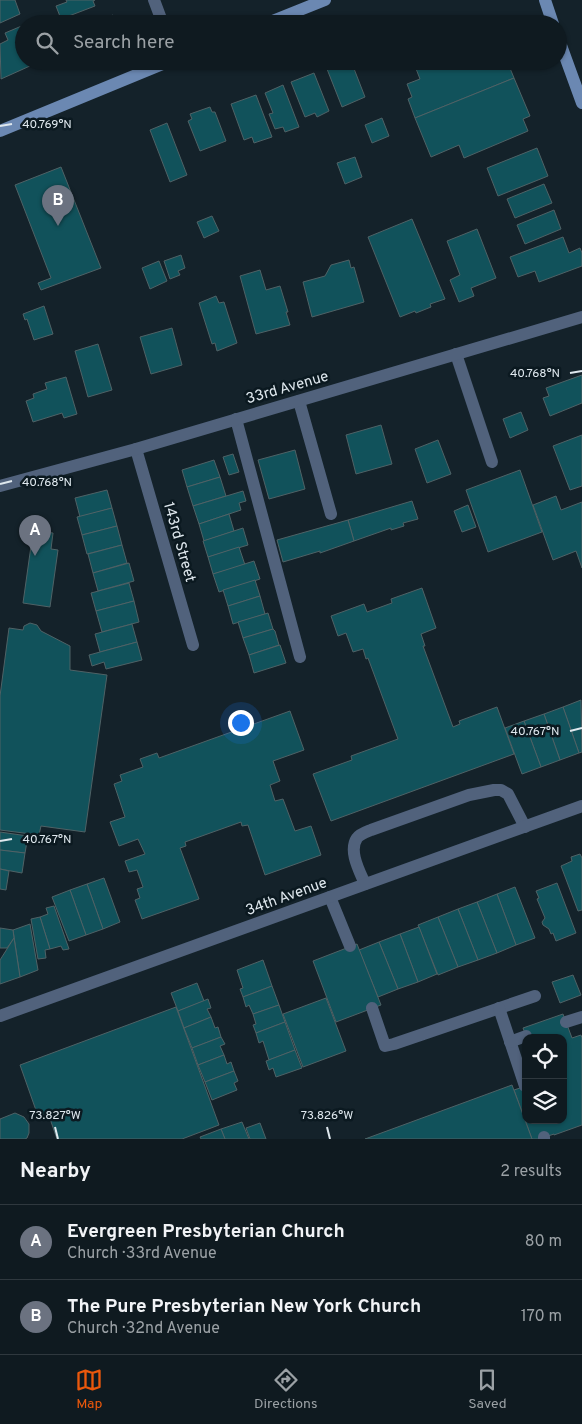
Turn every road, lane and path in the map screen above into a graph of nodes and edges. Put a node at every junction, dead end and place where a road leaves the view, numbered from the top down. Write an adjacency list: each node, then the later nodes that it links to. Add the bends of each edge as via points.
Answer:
1 (154, 0): 4 (street)
2 (325, 0): 5 (street)
3 (545, 0): 6 (street)
4 (160, 15)
5 (288, 15)
6 (550, 15)
7 (567, 62): 9 (street)
8 (148, 70): 10 (street)
9 (582, 103)
10 (0, 131)
11 (582, 317): 12 (street, 33rd Avenue)
12 (456, 354): 13 (street, 33rd Avenue); 16 (street)
13 (298, 401): 14 (street, 33rd Avenue); 18 (street)
14 (236, 419): 15 (street, 33rd Avenue); 20 (street)
15 (136, 449): 17 (street, 33rd Avenue); 19 (street, 143rd Street)
16 (492, 462)
17 (0, 486)
18 (332, 514)
19 (193, 645)
20 (300, 657)
21 (582, 806): 22 (street, 34th Avenue)
22 (525, 826): 23 (street, 34th Avenue); 23 (street, via 508,794 494,790 469,795 380,827 360,835 354,844 355,859)
23 (364, 884): 24 (street, 34th Avenue)
24 (330, 897): 25 (street); 29 (street, 34th Avenue)
25 (350, 946)
26 (535, 996): 28 (street)
27 (372, 1008): 28 (street, via 385,1046)
28 (498, 1008): 33 (street)
29 (0, 1016)
30 (582, 1017): 31 (street)
31 (566, 1022)
32 (522, 1038): 33 (street)
33 (510, 1042): 34 (street)
34 (523, 1079)

